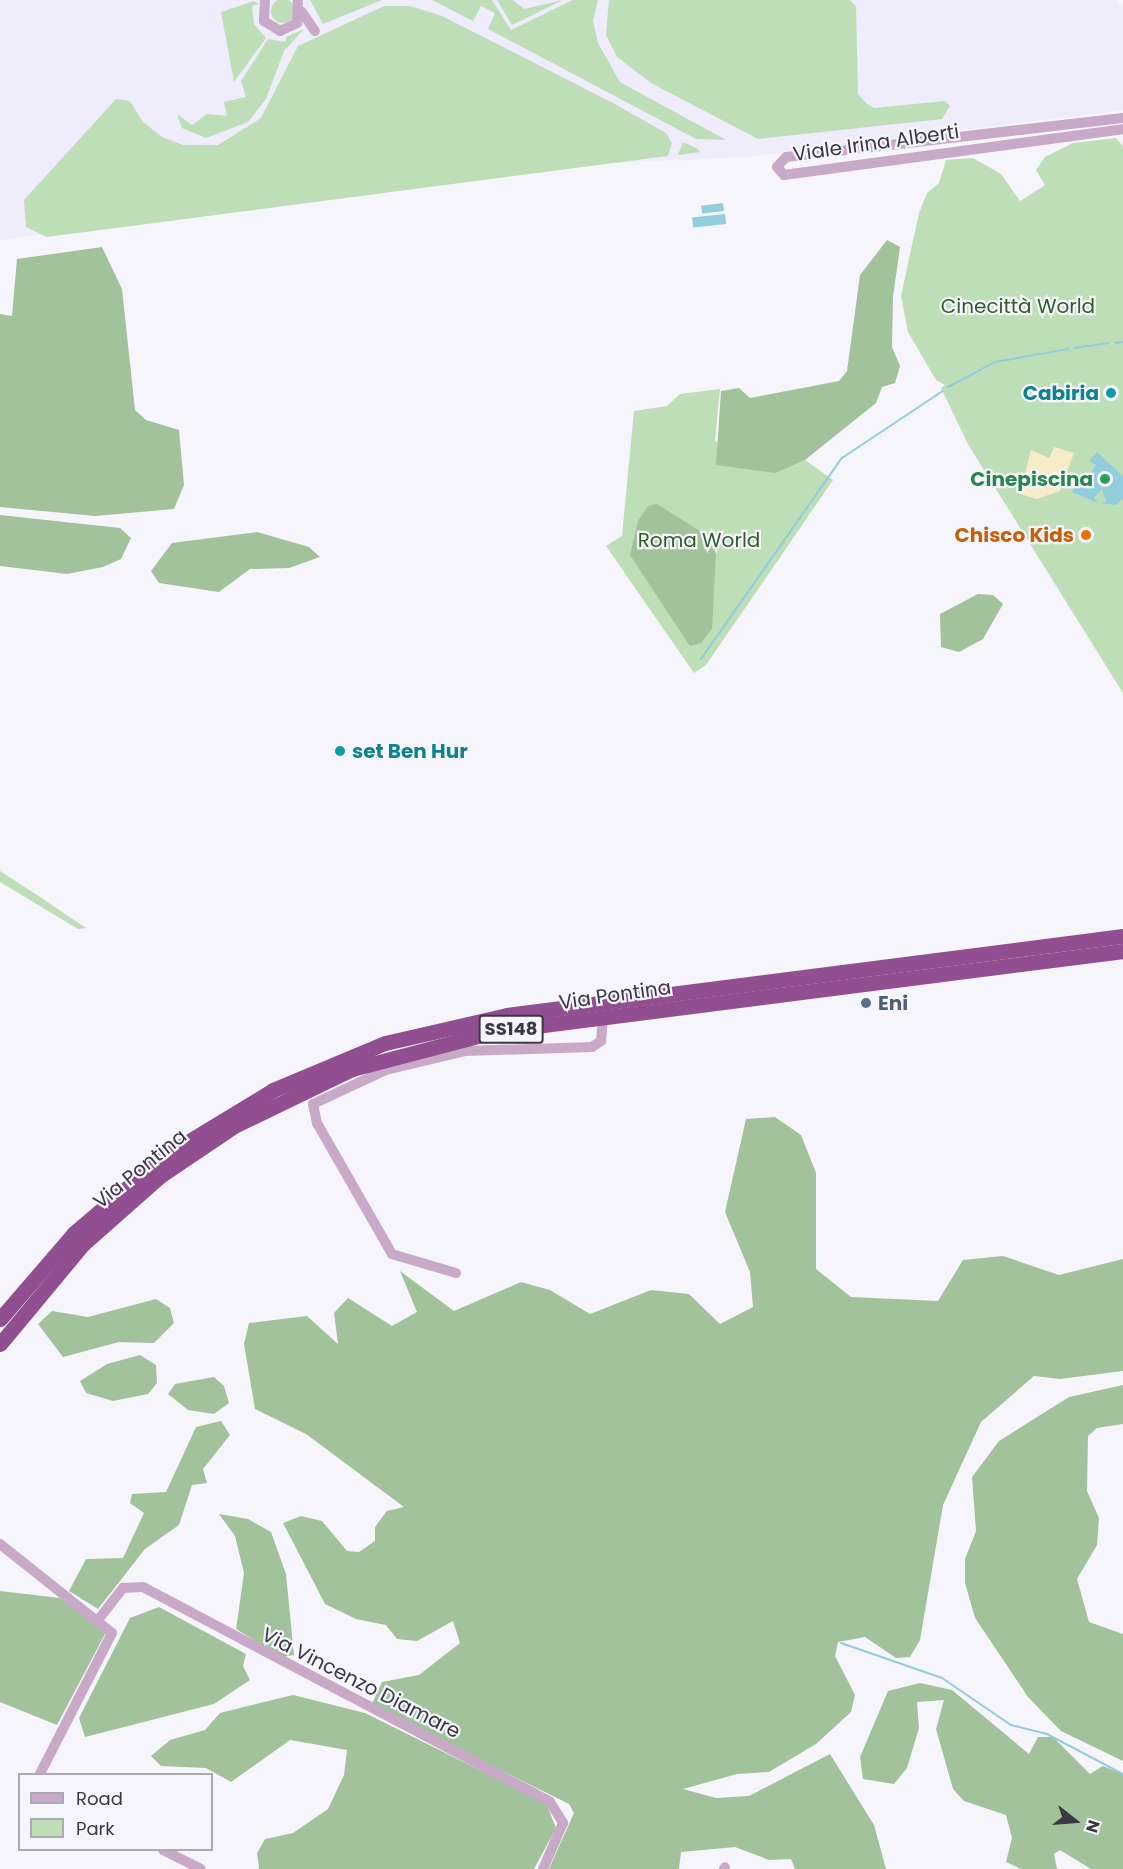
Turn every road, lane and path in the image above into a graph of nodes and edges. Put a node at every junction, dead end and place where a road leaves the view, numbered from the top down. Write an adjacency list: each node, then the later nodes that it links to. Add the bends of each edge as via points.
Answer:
1 (265, 0): 3 (street, via 262,15 273,29 292,28)
2 (298, 0): 3 (street)
3 (302, 12): 4 (street)
4 (315, 31)
5 (1123, 118): 6 (street, Viale Irina Alberti, via 786,157 777,166 784,175)
6 (1123, 129)
7 (1123, 928): 9 (highway, via 1022,943)
8 (1123, 936): 9 (highway, Via Pontina / SS148)
9 (1002, 951): 13 (highway, Via Pontina / SS148, via 507,1015 385,1043 273,1090 171,1152 74,1233)
10 (1123, 951): 11 (highway, Via Pontina / SS148)
11 (603, 1019): 12 (street, via 601,1041 592,1047 465,1050 386,1070 313,1104 317,1123 392,1254); 14 (highway, Via Pontina / SS148, via 496,1031 409,1050 276,1103 195,1150 119,1210 63,1265)
12 (456, 1273)
13 (0, 1319)
14 (0, 1344)
15 (0, 1544): 16 (street)
16 (98, 1620): 17 (street, via 111,1632 111,1640); 20 (street, Via Vincenzo Diamare, via 123,1587 143,1587 550,1802 562,1813 563,1826)
17 (41, 1773)
18 (165, 1851): 19 (street)
19 (201, 1869)
20 (543, 1869)

